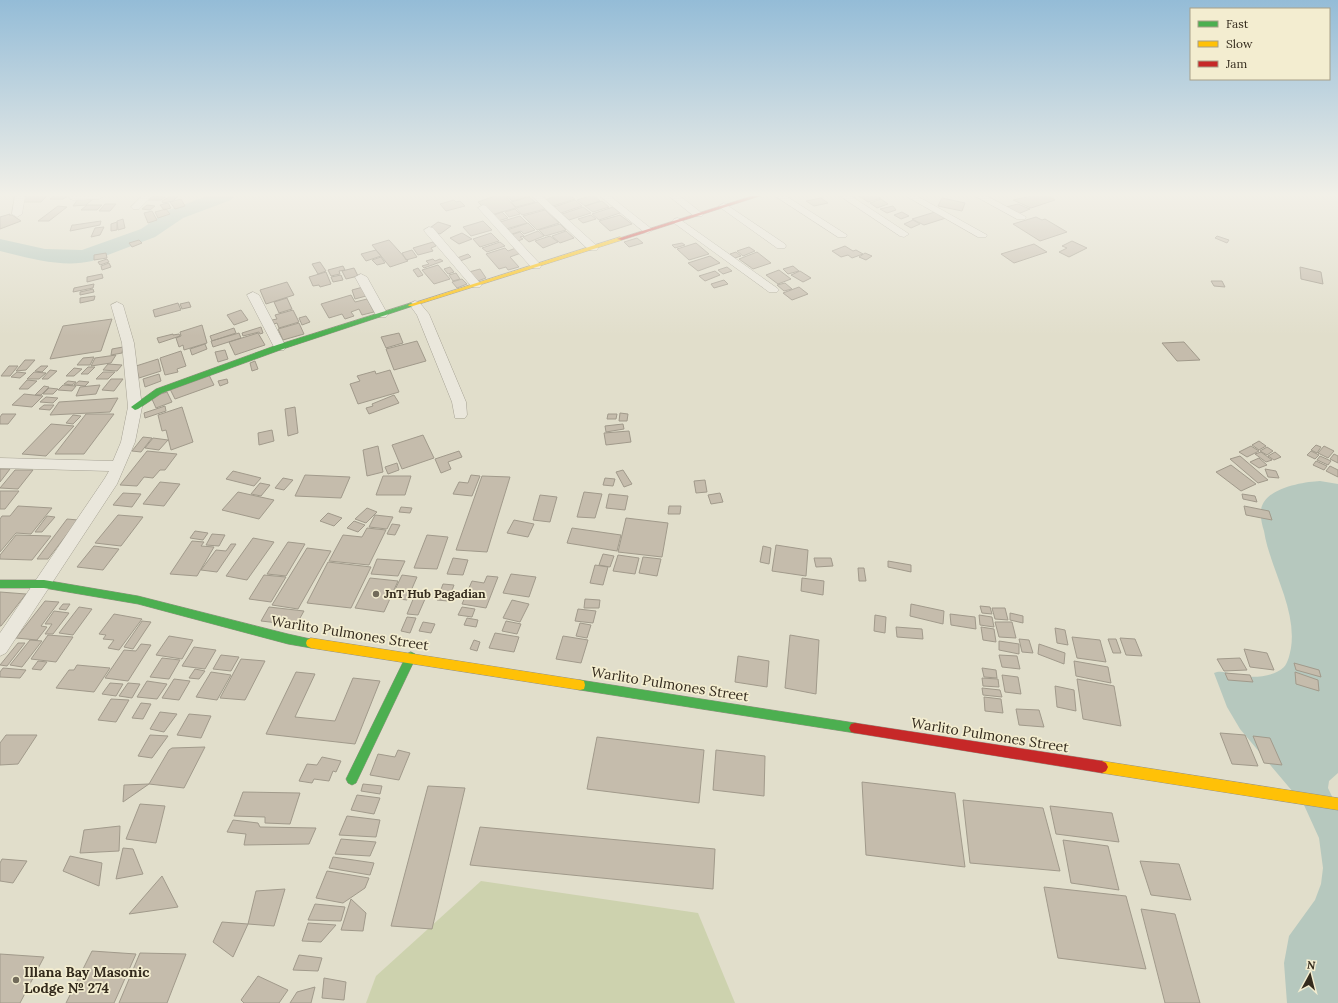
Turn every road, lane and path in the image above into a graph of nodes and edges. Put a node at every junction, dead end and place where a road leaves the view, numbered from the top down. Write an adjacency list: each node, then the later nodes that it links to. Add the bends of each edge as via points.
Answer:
1 (440, 243): 11 (street)
2 (515, 243): 9 (street)
3 (587, 243): 8 (street)
4 (609, 243): 8 (street)
5 (708, 243): 12 (street)
6 (776, 243): 7 (street)
7 (781, 246)
8 (593, 248): 9 (street)
9 (536, 266): 11 (street)
10 (361, 277): 16 (street)
11 (476, 285): 14 (street)
12 (773, 290)
13 (253, 295): 17 (street)
14 (415, 304): 16 (street); 19 (street, via 423,314 459,402)
15 (117, 305): 18 (street, via 128,343)
16 (382, 315): 17 (street)
17 (280, 347): 18 (street, via 159,391)
18 (135, 407): 21 (street, via 128,442)
19 (460, 415)
20 (0, 463): 21 (street)
21 (118, 466): 23 (street, via 112,480)
22 (0, 584): 23 (street, Warlito Pulmones Street)
23 (44, 584): 24 (street); 25 (street, Warlito Pulmones Street, via 138,600 288,639)
24 (0, 648)
25 (411, 657): 26 (street); 27 (street, Warlito Pulmones Street)
26 (352, 779)
27 (1338, 804)

